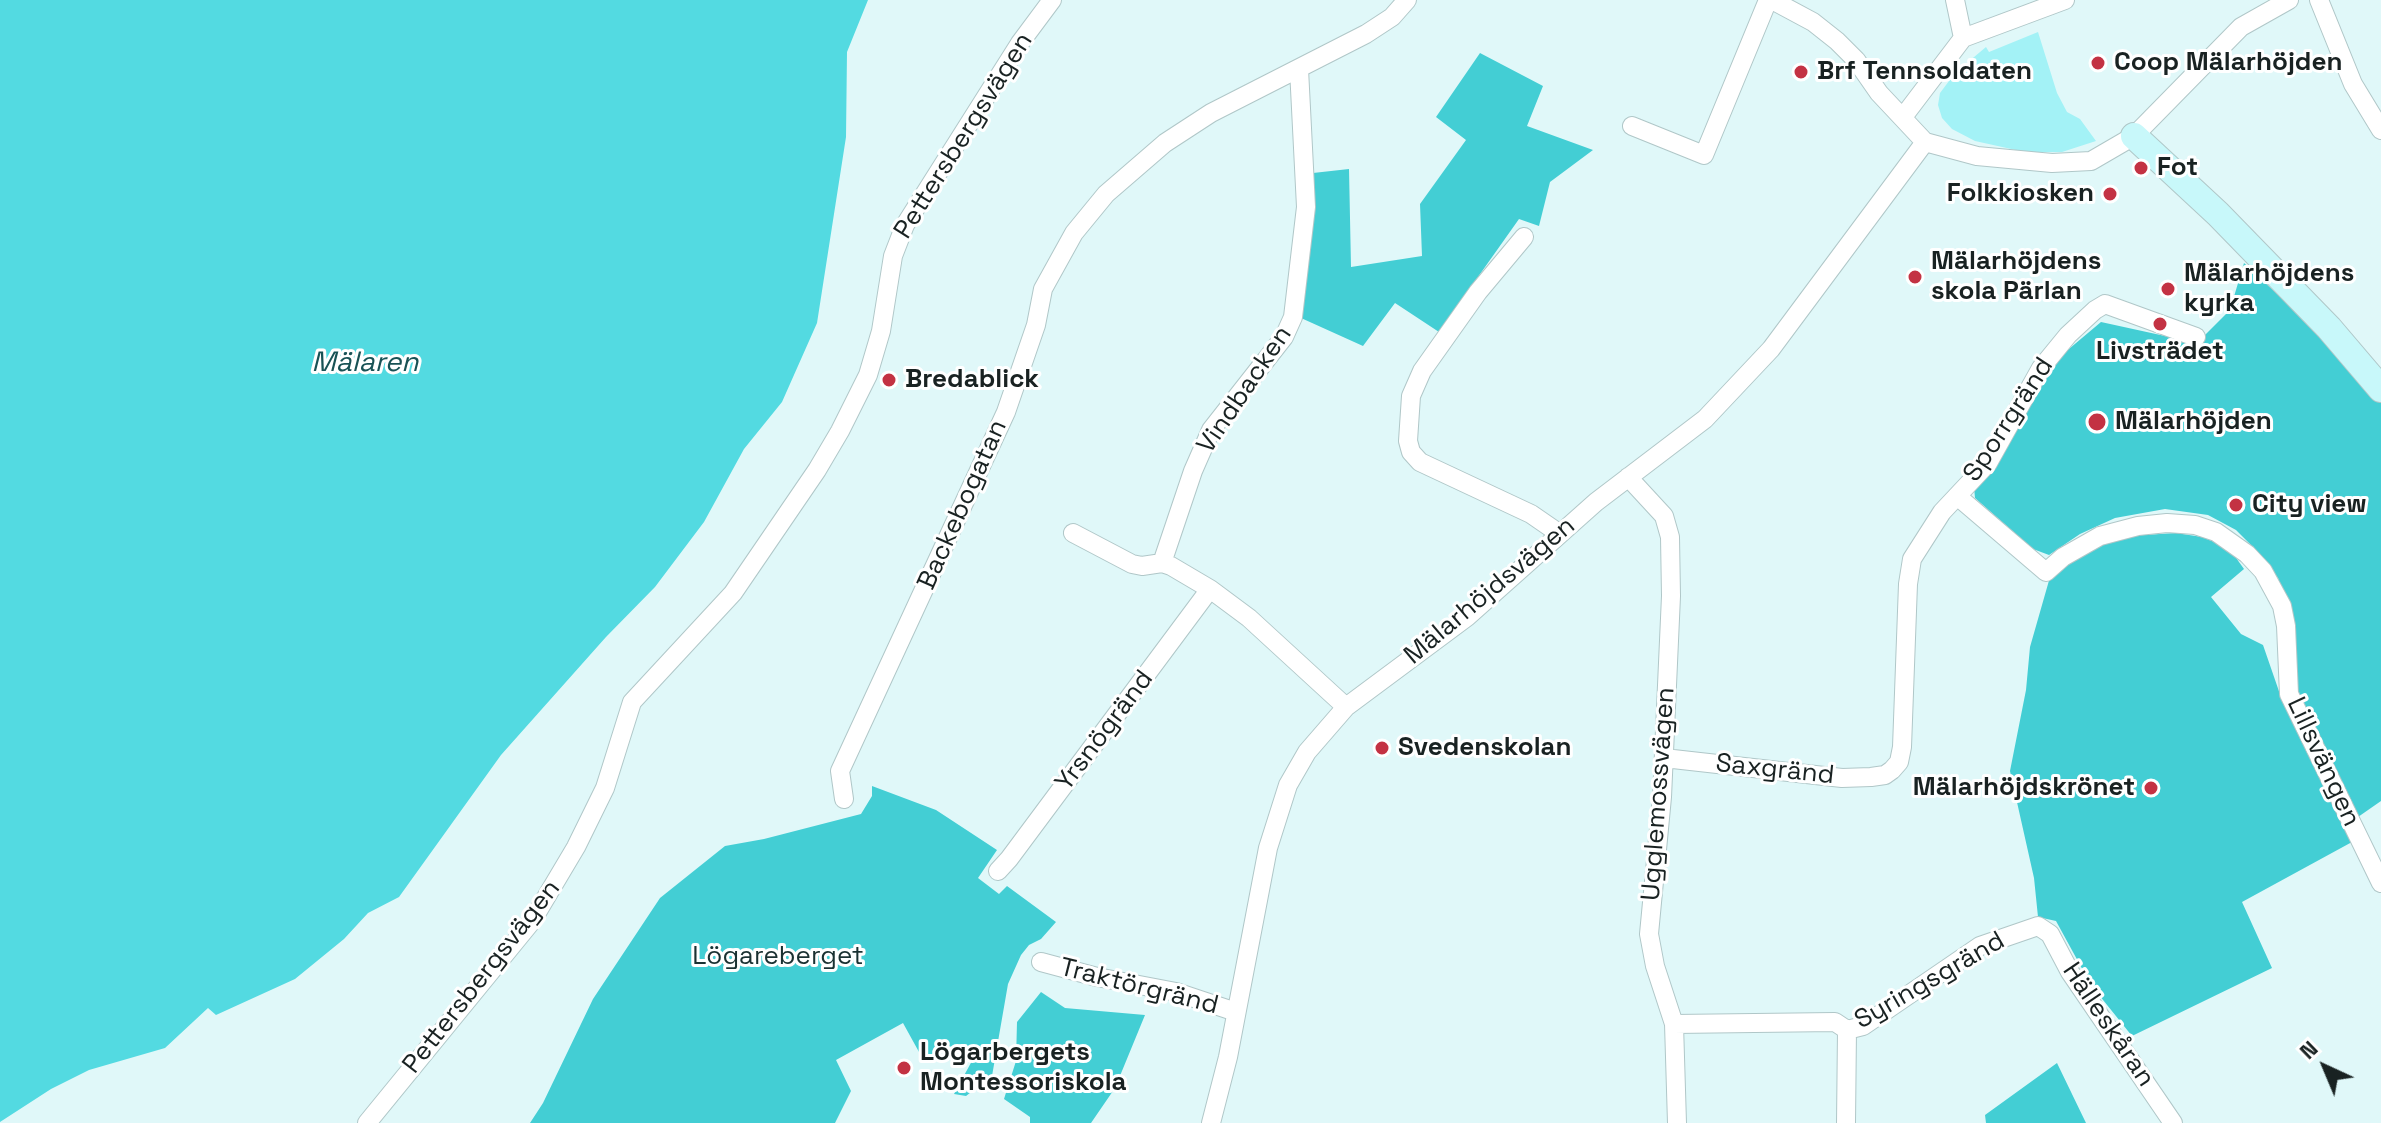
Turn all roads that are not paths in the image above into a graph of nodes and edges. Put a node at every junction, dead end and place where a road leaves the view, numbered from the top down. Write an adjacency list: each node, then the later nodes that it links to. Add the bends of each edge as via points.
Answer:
1 (1052, 0): 35 (street, Pettersbergsvägen, via 905,225 893,256 868,375 817,470 733,593 632,702 605,788 532,921)
2 (1407, 0): 9 (street, Backebogatan, via 1375,29)
3 (1770, 0): 10 (street, via 1806,17 1837,41); 11 (street, via 1704,155)
4 (1955, 0): 8 (street)
5 (2065, 0): 8 (street)
6 (2289, 0): 13 (street, via 2241,27)
7 (2319, 0): 12 (street, via 2353,84)
8 (1963, 38): 10 (street)
9 (1299, 69): 22 (street, Vindbacken, via 1306,207 1293,317 1275,350 1211,430); 27 (street, Backebogatan, via 1211,113 1165,143 1106,194 1060,254 1043,289 1006,412 840,771)
10 (1903, 117): 14 (street)
11 (1632, 126)
12 (2381, 130)
13 (2134, 136): 14 (street, via 2091,161 2052,163 1977,156); 17 (street, via 2218,214)
14 (1925, 142): 18 (street, Mälarhöjdsvägen, via 1771,349 1705,419)
15 (1524, 237): 21 (street, via 1422,371 1411,396 1408,441 1420,462 1531,514)
16 (2196, 337): 19 (street, Sporrgränd, via 2105,304 2095,310 2041,368 1993,456)
17 (2381, 389)
18 (1628, 477): 21 (street, Mälarhöjdsvägen); 25 (street, Ugglemossvägen, via 1664,516 1670,537)
19 (1957, 496): 26 (street, Sporrgränd, via 1929,529 1909,570 1902,747 1899,762); 29 (street, Lillsvängen, via 2046,572 2100,536 2167,523 2216,532 2247,554 2282,606 2289,694)
20 (1073, 533): 22 (street, via 1132,564)
21 (1560, 534): 24 (street, Mälarhöjdsvägen, via 1489,599)
22 (1162, 563): 23 (street)
23 (1210, 589): 24 (street); 28 (street, Yrsnögränd)
24 (1346, 707): 32 (street, Mälarhöjdsvägen, via 1307,752 1281,804)
25 (1664, 758): 26 (street, Saxgränd, via 1842,778); 33 (street, Ugglemossvägen, via 1649,934)
26 (1885, 775)
27 (844, 799)
28 (998, 871)
29 (2381, 883)
30 (2043, 928): 34 (street, Syringsgränd, via 2026,928 1980,946 1863,1026); 39 (street, Hälleskåran)
31 (1041, 962): 32 (street, Traktörgränd, via 1176,992)
32 (1236, 1012): 36 (street, Mälarhöjdsvägen)
33 (1674, 1024): 34 (street, Syringsgränd, via 1835,1022); 37 (street, Ugglemossvägen)
34 (1847, 1030): 38 (street)
35 (367, 1123)
36 (1211, 1123)
37 (1677, 1123)
38 (1846, 1123)
39 (2173, 1123)

